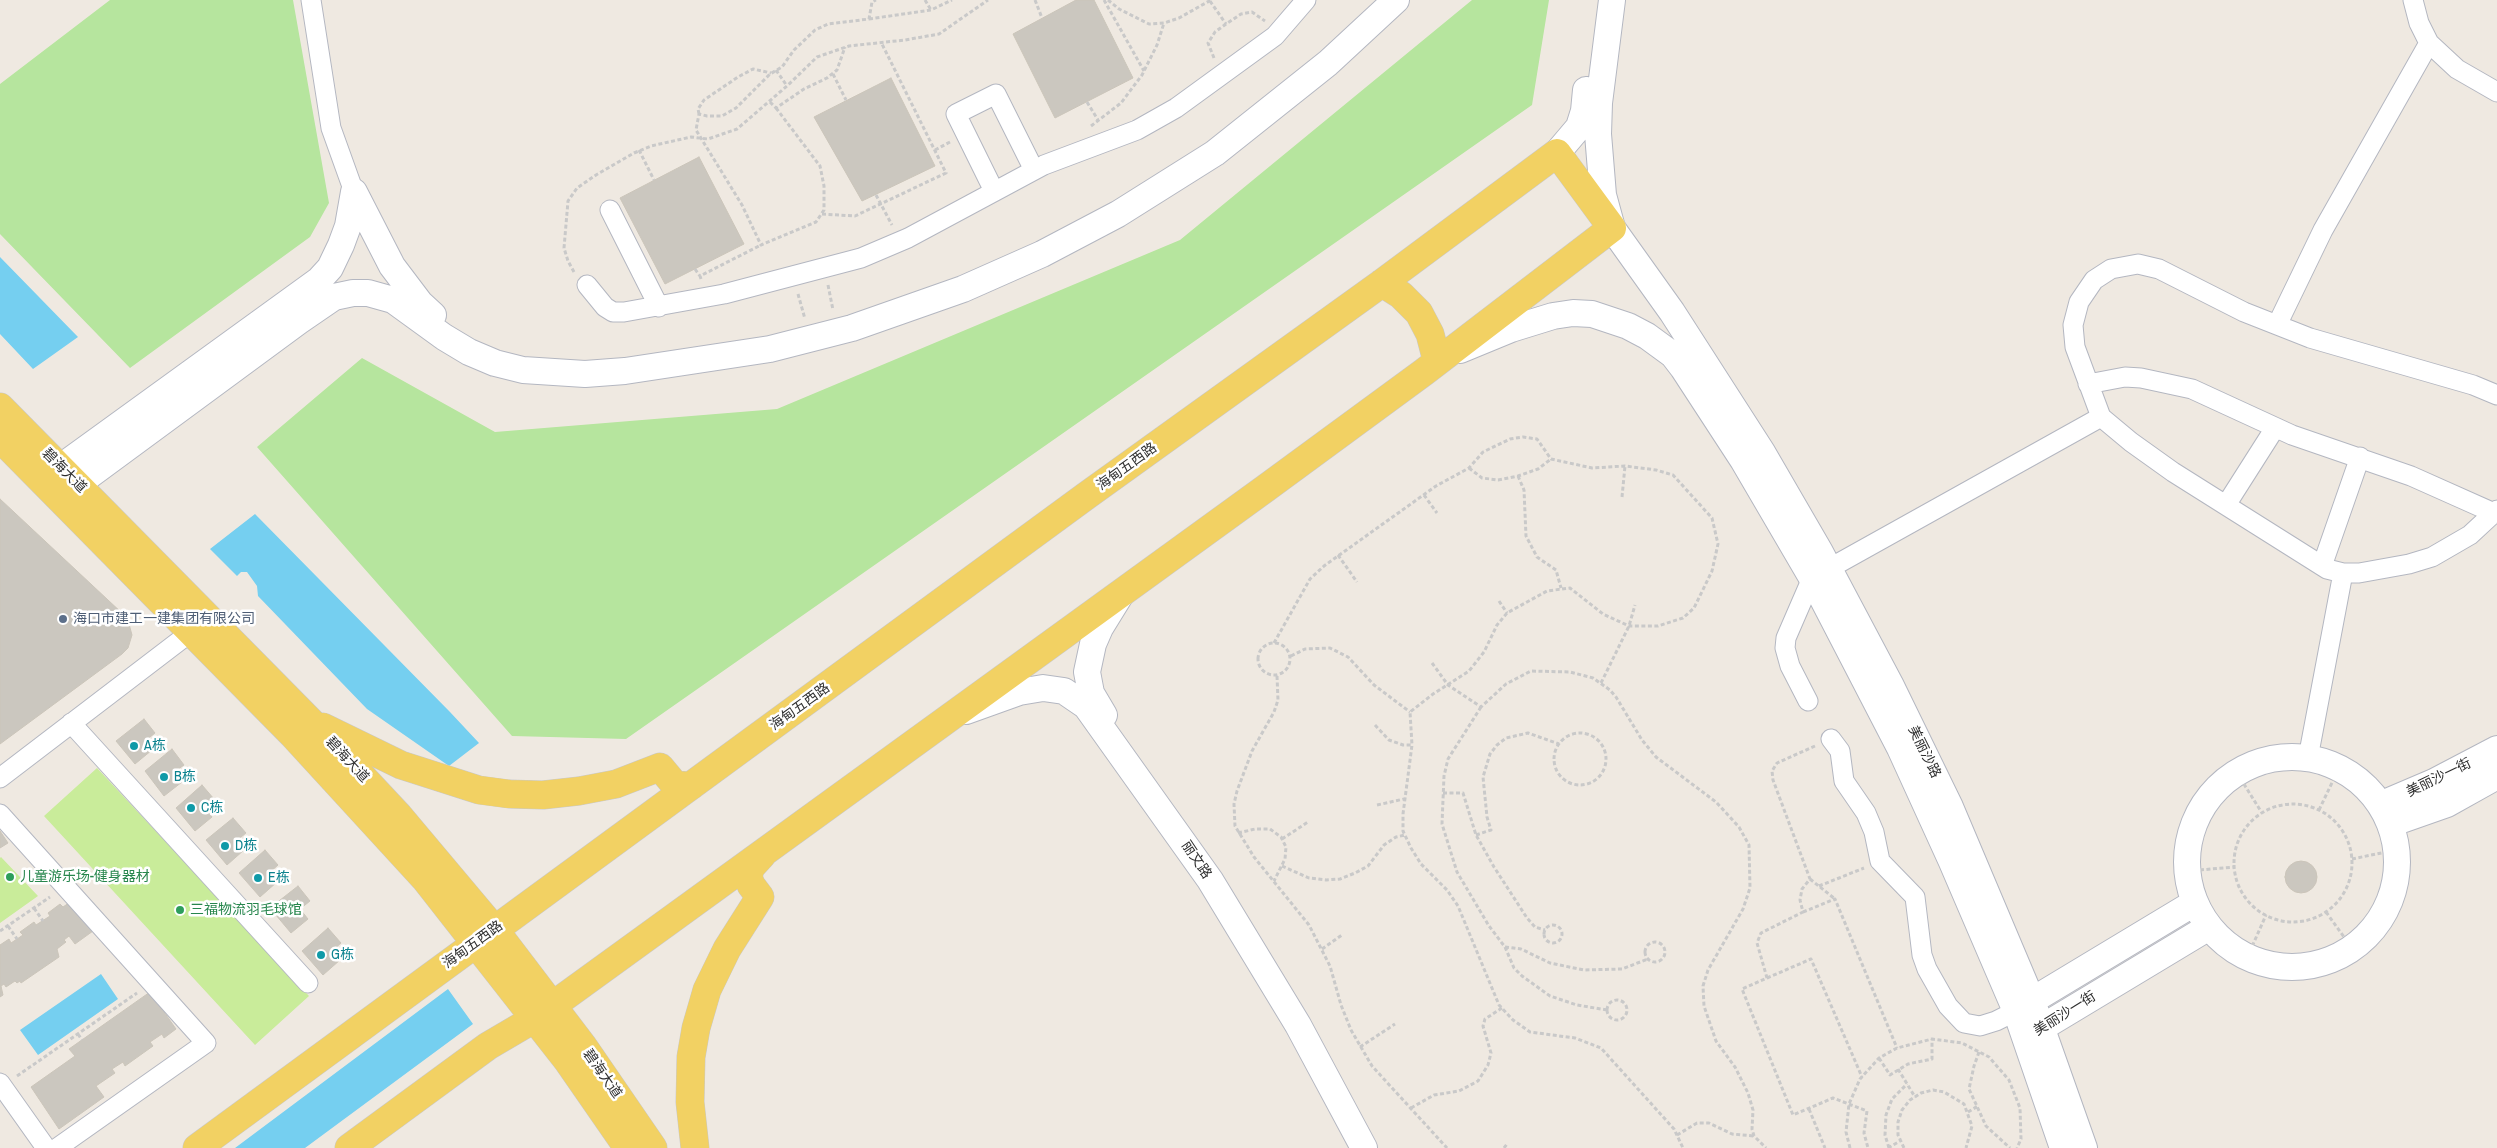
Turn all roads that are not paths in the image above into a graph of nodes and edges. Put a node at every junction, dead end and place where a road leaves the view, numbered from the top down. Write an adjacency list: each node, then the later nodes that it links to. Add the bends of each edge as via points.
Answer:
1 (312, 0): 13 (street, via 331,128)
2 (1306, 0): 11 (street, via 1276,36 1176,108 1137,130)
3 (1381, 0): 13 (street, via 1267,102 1147,185 1014,257 934,290 836,322 757,341 683,354 583,365 551,364 485,348 458,334 420,303 392,266)
4 (1396, 0): 29 (street, via 1328,63 1215,153 1118,214 1042,254 963,289 852,328 770,349 682,364 584,374 523,370 495,363 452,342 392,300 368,293 334,297)
5 (1595, 0): 10 (street, via 1584,112 1579,127)
6 (1612, 0): 15 (street, via 1598,134 1604,195)
7 (2413, 0): 8 (street)
8 (2429, 43): 9 (street, via 2457,68); 19 (street, via 2323,230)
9 (2497, 92)
10 (1557, 153): 15 (main road); 16 (main road, 海甸五西路)
11 (1034, 170): 12 (street); 12 (street, via 996,94 956,114)
12 (994, 191): 18 (street, via 908,238 861,258 824,270)
13 (354, 192): 29 (street, via 341,245 330,268 319,280)
14 (610, 210): 18 (street)
15 (1612, 228): 20 (main road); 21 (street, via 1672,312)
16 (1382, 283): 20 (main road, via 1401,294 1419,313); 46 (main road, 海甸五西路)
17 (587, 285): 18 (street, via 613,312)
18 (659, 307)
19 (2277, 325): 22 (street, via 2159,269 2138,264 2117,267 2094,280 2074,315 2075,347); 23 (street)
20 (1441, 359): 21 (street, via 1511,329 1553,316 1592,314 1628,326 1660,345); 35 (main road)
21 (1707, 384): 33 (street, 美丽沙路)
22 (2088, 384): 25 (street); 26 (street, via 2125,377 2167,382 2223,402)
23 (2497, 395)
24 (0, 407): 29 (main road, 碧海大道)
25 (2101, 417): 30 (street, via 2150,456); 33 (street)
26 (2275, 428): 28 (street); 30 (street)
27 (0, 438): 29 (main road, 碧海大道)
28 (2360, 457): 31 (street); 32 (street)
29 (60, 482): 36 (main road, 碧海大道); 40 (main road, 碧海大道)
30 (2226, 505): 32 (street)
31 (2496, 512): 34 (street, via 2470,535 2432,557 2377,570)
32 (2322, 566): 34 (street)
33 (1820, 573): 37 (street, via 1786,638 1784,648); 56 (street, 美丽沙路, via 1929,762 1979,873)
34 (2343, 573): 43 (street)
35 (1122, 592): 38 (main road); 69 (street, 丽文路, via 1093,644 1086,672 1091,693 1250,929 1310,1029)
36 (191, 632): 39 (street); 52 (main road, 碧海大道, via 293,736 448,906)
37 (1808, 701)
38 (952, 716): 49 (main road); 68 (street, 丽文路, via 1011,694 1043,688 1064,691 1086,706 1210,880 1298,1025)
39 (71, 723): 45 (street); 54 (street)
40 (312, 723): 46 (main road, via 401,765 479,790 543,795 579,791 616,784 660,767 675,785); 52 (main road, 碧海大道, via 399,816)
41 (1832, 739): 56 (street, via 1840,752 1844,781 1866,813 1874,832 1880,861 1915,897 1922,955 1948,1006 1964,1023 1980,1026)
42 (2497, 749): 48 (street, 美丽沙一街, via 2434,782)
43 (2308, 758): 48 (street, via 2352,774 2377,798); 50 (street, via 2286,756 2252,764 2222,782 2200,809 2188,842 2186,878)
44 (2497, 776): 48 (street, 美丽沙一街, via 2447,804)
45 (0, 778)
46 (691, 786): 52 (main road, 海甸五西路)
47 (0, 814): 62 (street, via 206,1043)
48 (2385, 814): 51 (street, via 2398,863 2392,897 2375,928 2352,948 2316,965 2281,967 2248,958 2218,939)
49 (762, 855): 57 (main road); 67 (main road, via 752,865 748,876 760,897 727,949 707,990 696,1028 691,1057 690,1102)
50 (2194, 903): 51 (street); 53 (street, 美丽沙一街)
51 (2209, 927): 55 (street, 美丽沙一街)
52 (485, 936): 57 (main road, 碧海大道); 63 (main road, 海甸五西路)
53 (2089, 965): 55 (street, 美丽沙一街); 56 (street, 美丽沙一街)
54 (308, 983)
55 (2104, 990): 58 (street, 美丽沙一街)
56 (2024, 1006): 58 (street, 美丽沙路)
57 (543, 1012): 64 (main road, via 488,1046); 65 (main road, 碧海大道, via 572,1067); 66 (main road, 碧海大道, via 618,1095)
58 (2034, 1033): 60 (street, 美丽沙路)
59 (1, 1085): 61 (street)
60 (2066, 1147)
61 (46, 1148)
62 (57, 1148)
63 (197, 1148)
64 (349, 1148)
65 (628, 1148)
66 (653, 1148)
67 (695, 1148)
68 (1364, 1148)
69 (1373, 1148)

